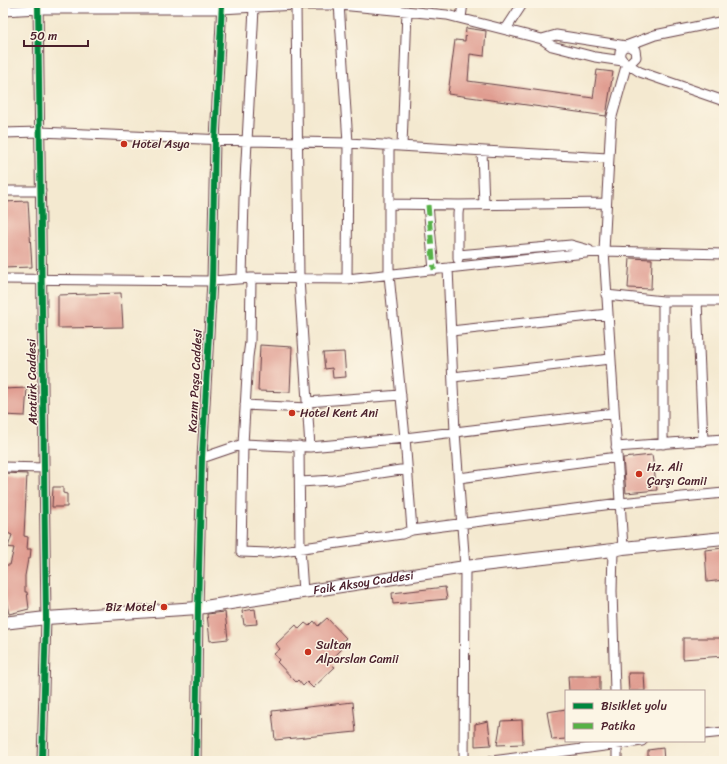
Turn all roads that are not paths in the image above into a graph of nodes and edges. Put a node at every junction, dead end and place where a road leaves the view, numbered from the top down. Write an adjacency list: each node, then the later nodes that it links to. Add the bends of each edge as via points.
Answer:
1 (463, 3): 14 (street)
2 (523, 3): 16 (street)
3 (339, 4): 9 (street); 13 (street); 26 (street)
4 (38, 6): 5 (street); 12 (street); 21 (street, Atatürk Caddesi)
5 (80, 6): 6 (street)
6 (116, 6): 10 (street)
7 (188, 6): 8 (street); 10 (street)
8 (221, 6): 11 (street); 23 (street, Kazım Paşa Caddesi)
9 (296, 6): 11 (street); 25 (street)
10 (151, 7)
11 (254, 8): 24 (street)
12 (3, 11)
13 (407, 11): 14 (street); 28 (street)
14 (461, 18): 16 (street)
15 (724, 21): 18 (street, via 655,36)
16 (506, 29): 17 (street)
17 (542, 39): 18 (street, via 556,35); 19 (street, via 552,46)
18 (626, 46): 19 (street, via 619,54); 19 (street, via 633,47 636,54 634,60)
19 (625, 62): 20 (street, via 640,72); 30 (street, via 611,120)
20 (724, 101)
21 (40, 132): 22 (street); 23 (street); 32 (street, Atatürk Caddesi)
22 (3, 133)
23 (215, 140): 24 (street); 50 (street, Kazım Paşa Caddesi)
24 (248, 141): 25 (street); 45 (street, via 244,199)
25 (298, 142): 26 (street); 48 (street)
26 (348, 143): 27 (street); 49 (street)
27 (389, 145): 28 (street); 34 (street)
28 (402, 146): 29 (street)
29 (482, 151): 30 (street); 37 (street)
30 (608, 158): 33 (street)
31 (3, 190): 32 (street)
32 (41, 191): 47 (street, Atatürk Caddesi)
33 (605, 203): 37 (street); 38 (street)
34 (389, 204): 35 (street); 44 (street)
35 (428, 204): 36 (street); 43 (street)
36 (459, 205): 37 (street); 40 (street)
37 (484, 205)
38 (599, 251): 39 (street); 40 (street, via 571,245); 41 (street); 51 (street)
39 (724, 254)
40 (458, 255): 41 (street)
41 (458, 267): 42 (street)
42 (448, 268): 43 (street); 56 (street)
43 (434, 270): 44 (street)
44 (389, 274): 49 (street); 59 (street)
45 (246, 278): 48 (street); 50 (street); 60 (street, via 250,342)
46 (3, 279): 47 (street)
47 (41, 279): 50 (street); 75 (street, Atatürk Caddesi)
48 (299, 279): 49 (street); 61 (street)
49 (347, 279)
50 (212, 281): 73 (street, Kazım Paşa Caddesi)
51 (606, 295): 52 (street); 55 (street)
52 (663, 301): 53 (street); 68 (street)
53 (697, 301): 54 (street); 66 (street)
54 (724, 302)
55 (608, 314): 56 (street); 57 (street)
56 (451, 331): 58 (street)
57 (610, 359): 58 (street); 62 (street)
58 (453, 377): 63 (street)
59 (401, 395): 61 (street); 64 (street)
60 (245, 405): 61 (street); 67 (street)
61 (307, 405): 70 (street)
62 (614, 413): 63 (street); 71 (street)
63 (455, 432): 64 (street); 77 (street)
64 (405, 438): 70 (street); 76 (street)
65 (724, 439): 66 (street)
66 (702, 441): 68 (street)
67 (242, 444): 69 (street); 73 (street); 84 (street, via 241,552 268,553)
68 (663, 444): 71 (street)
69 (299, 446): 70 (street); 78 (street)
70 (310, 447)
71 (616, 447): 72 (street)
72 (617, 457): 77 (street); 80 (street)
73 (202, 458): 88 (street, Kazım Paşa Caddesi)
74 (3, 466): 75 (street)
75 (44, 468): 89 (street, Atatürk Caddesi)
76 (407, 469): 78 (street, via 334,480); 82 (street)
77 (459, 478): 81 (street)
78 (300, 482): 84 (street)
79 (724, 493): 80 (street)
80 (620, 503): 81 (street); 85 (street)
81 (462, 523): 82 (street); 86 (street)
82 (412, 530): 84 (street, via 402,534)
83 (724, 538): 85 (main road, Faik Aksoy Caddesi)
84 (300, 548): 87 (street)
85 (618, 549): 86 (main road, Faik Aksoy Caddesi); 91 (street, via 612,591)
86 (465, 567): 87 (main road, Faik Aksoy Caddesi); 97 (street)
87 (303, 592): 88 (main road, Faik Aksoy Caddesi)
88 (198, 608): 89 (main road, Faik Aksoy Caddesi); 96 (street, Kazım Paşa Caddesi)
89 (46, 618): 90 (main road, Faik Aksoy Caddesi); 95 (street, Atatürk Caddesi)
90 (3, 623)
91 (615, 690)
92 (724, 732): 93 (street)
93 (705, 734)
94 (617, 742): 98 (street); 99 (street)
95 (42, 761)
96 (196, 761)
97 (464, 761)
98 (492, 761)
99 (617, 761)

